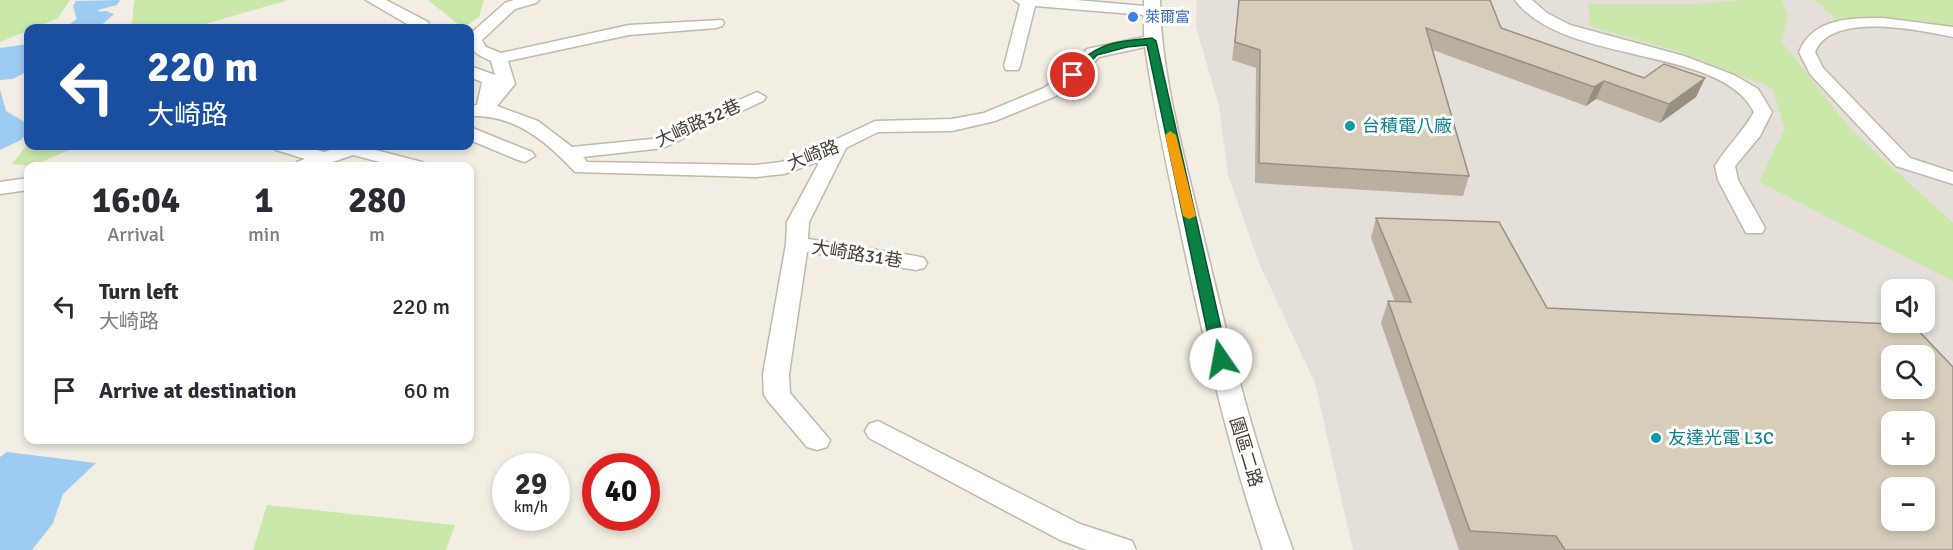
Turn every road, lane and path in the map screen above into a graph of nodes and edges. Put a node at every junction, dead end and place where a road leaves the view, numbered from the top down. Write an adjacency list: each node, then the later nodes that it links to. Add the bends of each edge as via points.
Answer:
1 (374, 0): 10 (street)
2 (493, 0): 7 (street)
3 (531, 0): 7 (street)
4 (1022, 0): 6 (street)
5 (1523, 0): 33 (street, via 1530,8 1573,30 1624,47 1674,57 1717,73 1751,92 1763,112 1753,132 1725,165 1728,180)
6 (1028, 1): 8 (street); 16 (street)
7 (510, 6): 12 (street)
8 (1152, 6): 13 (street, 園區二路)
9 (716, 23): 15 (street, via 629,30)
10 (420, 24)
11 (1953, 32): 30 (street, via 1923,25 1844,24 1815,36 1807,52 1816,70 1903,162)
12 (474, 37)
13 (1152, 41): 21 (street, 大崎路, via 1093,53 1050,92 989,117 952,125 875,127); 39 (street, 園區二路, via 1225,382 1250,472)
14 (474, 42): 15 (street, via 480,50)
15 (498, 58): 19 (street, via 506,84)
16 (1011, 66)
17 (474, 73): 19 (street, via 491,80)
18 (758, 97): 25 (street, 大崎路32巷, via 656,144)
19 (478, 109): 25 (street, 大崎路, via 525,120)
20 (474, 135): 26 (street)
21 (838, 146): 25 (street, 大崎路, via 784,168 756,171 582,168); 34 (street, 大崎路31巷, via 798,222)
22 (296, 150): 27 (street)
23 (348, 150): 27 (street)
24 (365, 150): 29 (street)
25 (567, 153)
26 (525, 156)
27 (326, 159): 28 (street)
28 (317, 162)
29 (403, 162)
30 (1953, 178)
31 (24, 185): 32 (street)
32 (0, 188)
33 (1754, 228)
34 (796, 244): 35 (street, 大崎路31巷); 37 (street, via 776,374 777,395)
35 (916, 263)
36 (878, 431): 38 (street, via 1070,532)
37 (817, 440)
38 (1121, 550)
39 (1278, 550)

